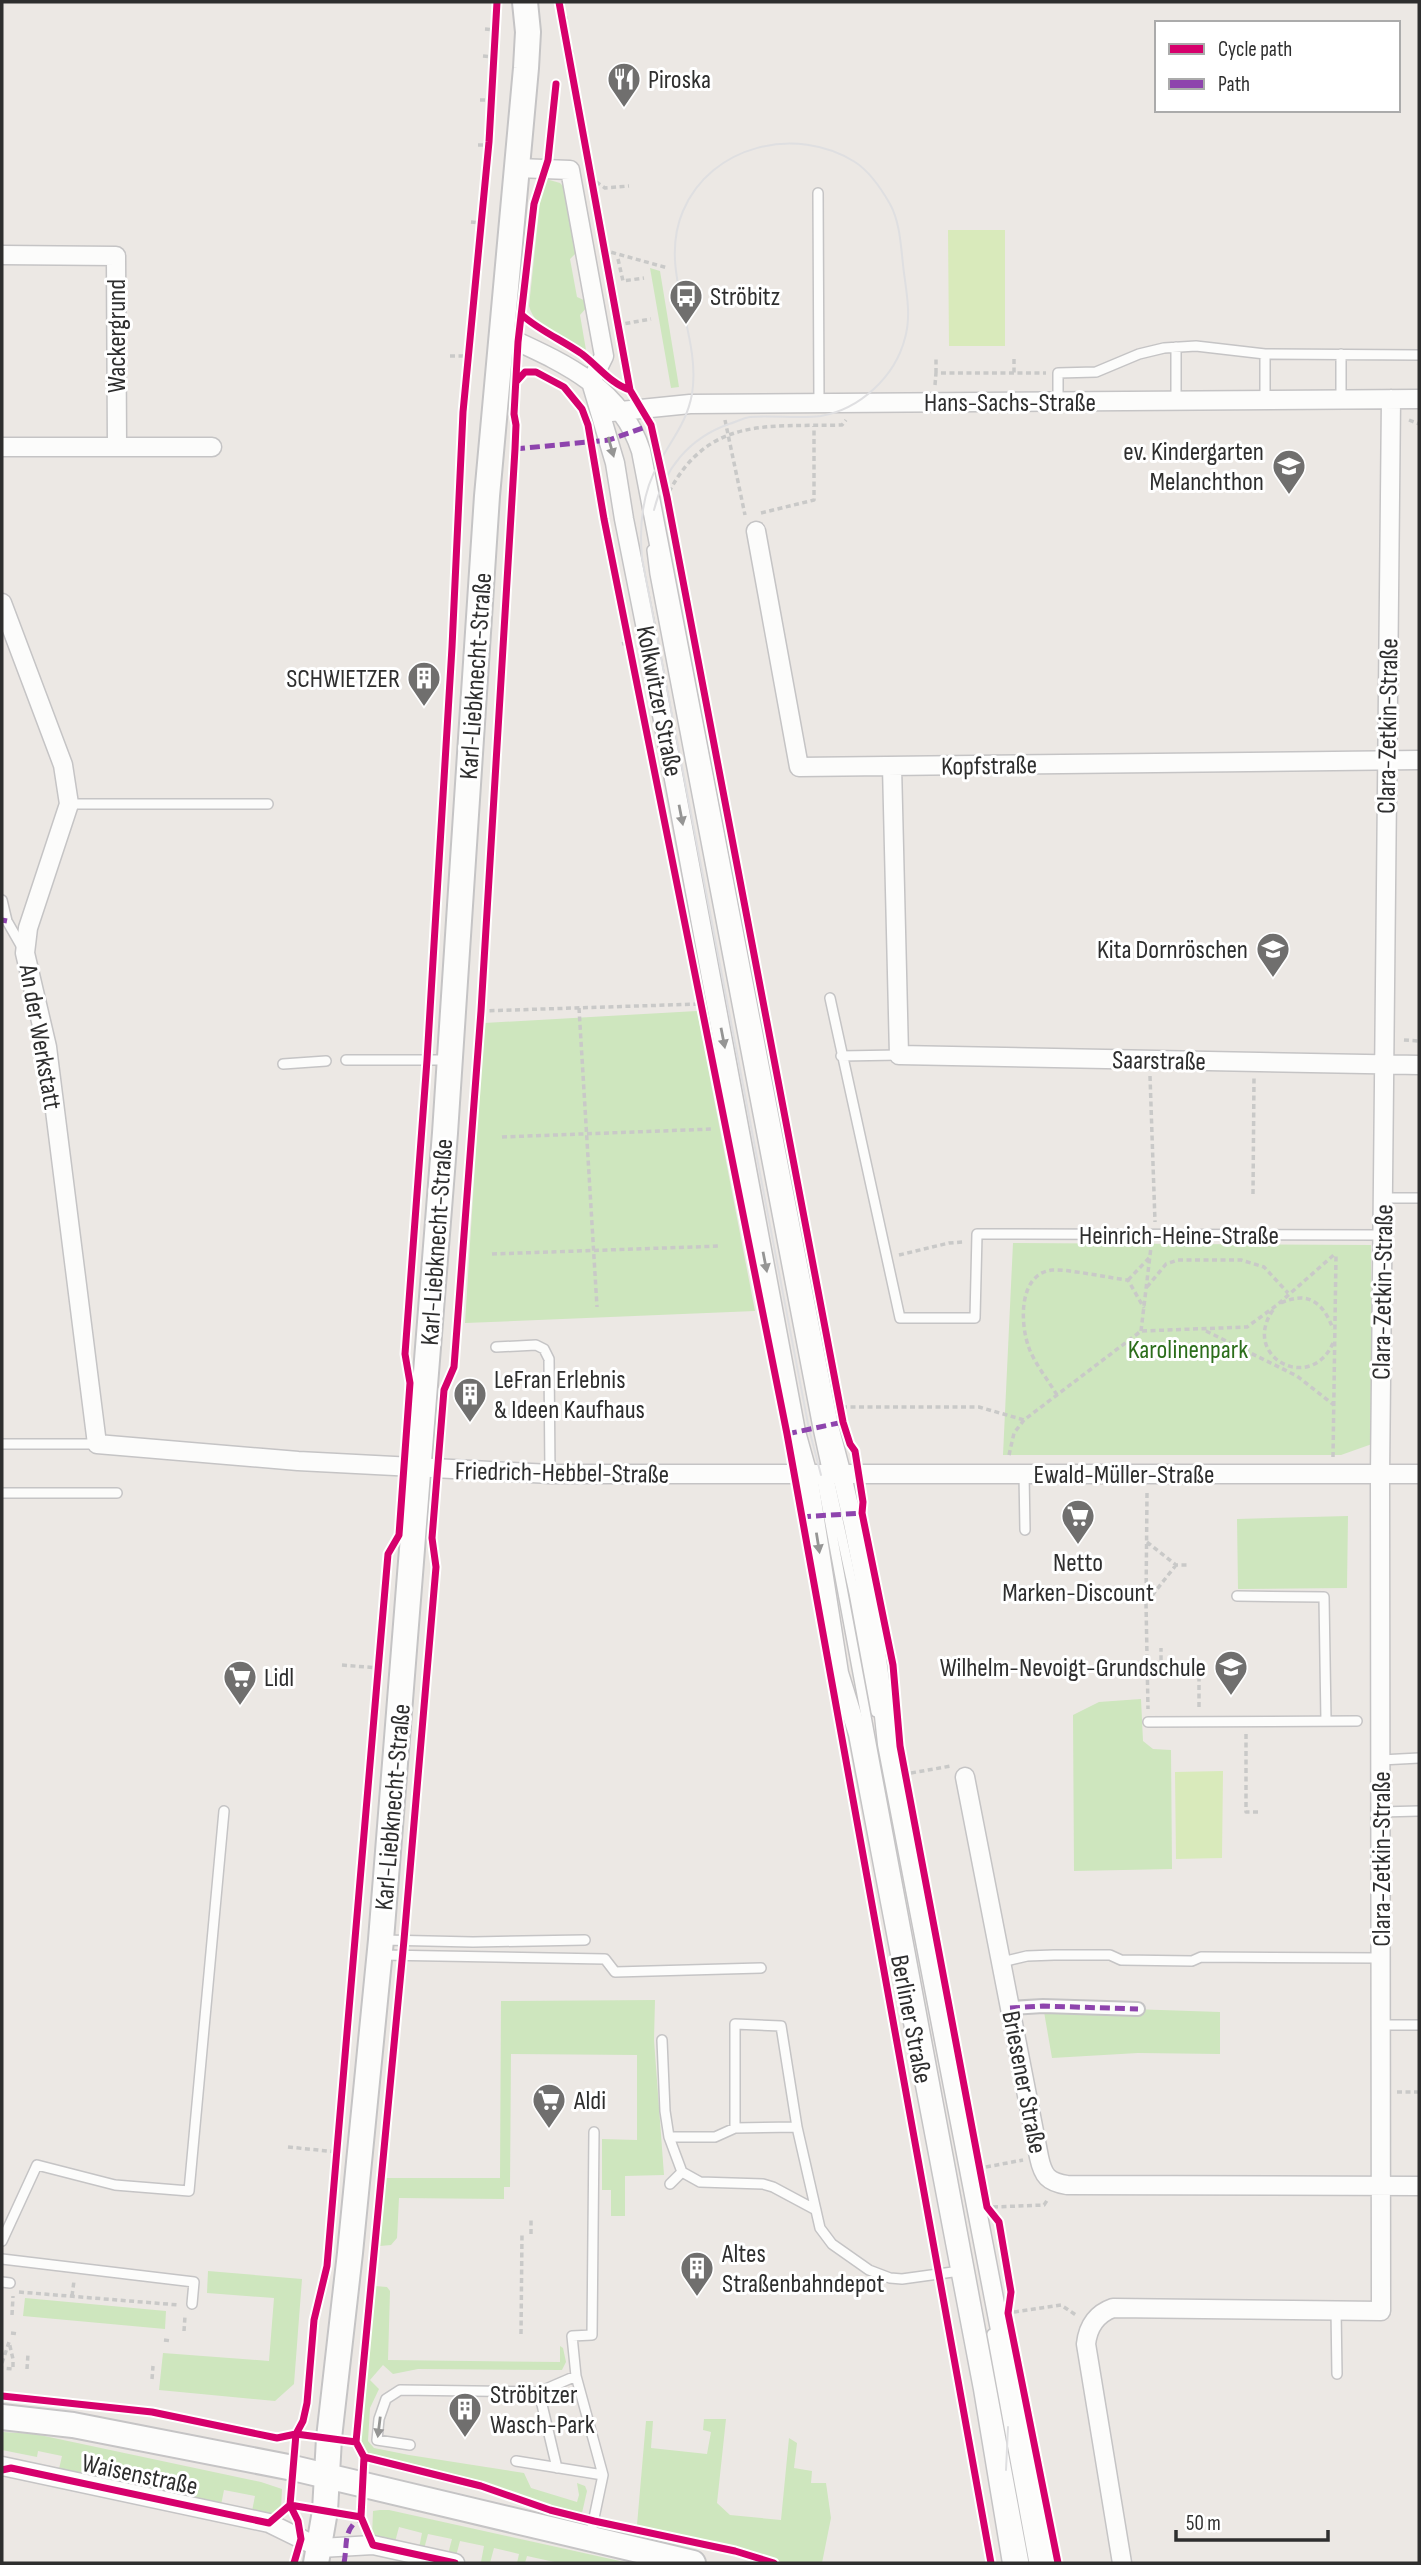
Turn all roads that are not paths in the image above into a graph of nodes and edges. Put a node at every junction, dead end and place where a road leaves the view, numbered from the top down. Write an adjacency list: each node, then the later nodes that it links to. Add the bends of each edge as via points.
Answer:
1 (526, 2): 2 (main road, Karl-Liebknecht-Straße, via 528,32)
2 (517, 168): 5 (main road, Karl-Liebknecht-Straße); 10 (street, via 570,170 604,356)
3 (818, 192): 17 (lane)
4 (2, 255): 20 (street, Wackergrund, via 116,256)
5 (501, 334): 10 (street, Kolkwitzer Straße, via 563,362); 36 (main road, Karl-Liebknecht-Straße)
6 (1176, 347): 7 (lane); 14 (lane); 16 (lane, via 1139,354 1096,372 1058,373)
7 (1265, 354): 8 (lane); 15 (lane)
8 (1341, 354): 9 (lane); 11 (lane)
9 (1419, 355)
10 (591, 382): 18 (street, Kolkwitzer Straße); 19 (street, Kolkwitzer Straße)
11 (1341, 399): 12 (street, Hans-Sachs-Straße); 15 (street, Hans-Sachs-Straße)
12 (1391, 399): 13 (street, Hans-Sachs-Straße); 25 (street, Clara-Zetkin-Straße)
13 (1419, 399)
14 (1176, 400): 15 (street, Hans-Sachs-Straße); 16 (street, Hans-Sachs-Straße)
15 (1265, 400)
16 (1058, 401): 17 (street, Hans-Sachs-Straße)
17 (819, 403): 18 (street, Hans-Sachs-Straße, via 666,405)
18 (622, 411): 19 (street, Hans-Sachs-Straße); 51 (street, Kolkwitzer Straße, via 641,451 829,1426)
19 (601, 414): 51 (street, Kolkwitzer Straße, one-way to 51, via 615,463 796,1432)
20 (117, 446): 21 (street); 22 (street)
21 (2, 447)
22 (212, 447)
23 (751, 524): 27 (street, Kopfstraße, via 799,767)
24 (2, 603): 28 (street, An der Werkstatt, via 63,765)
25 (1387, 760): 26 (street, Kopfstraße); 27 (street, Kopfstraße); 39 (street, Clara-Zetkin-Straße)
26 (1419, 760)
27 (892, 766): 33 (street)
28 (69, 804): 29 (lane); 31 (street, An der Werkstatt, via 28,928)
29 (268, 804)
30 (2, 900): 31 (lane, via 7,921)
31 (25, 953): 46 (street, An der Werkstatt, via 47,1047)
32 (830, 998): 34 (lane)
33 (899, 1055): 34 (lane, Saarstraße); 39 (street, Saarstraße)
34 (841, 1056): 43 (lane, Heinrich-Heine-Straße, via 900,1318 975,1318 977,1234)
35 (345, 1060): 36 (lane)
36 (449, 1060): 47 (main road, Karl-Liebknecht-Straße)
37 (326, 1061): 38 (lane)
38 (283, 1064)
39 (1383, 1064): 40 (street, Saarstraße); 41 (street, Clara-Zetkin-Straße)
40 (1419, 1065)
41 (1383, 1198): 42 (lane); 43 (street, Clara-Zetkin-Straße)
42 (1419, 1198)
43 (1382, 1236): 52 (street, Clara-Zetkin-Straße)
44 (496, 1347): 48 (lane, via 536,1345 549,1359)
45 (2, 1444): 46 (lane, Friedrich-Hebbel-Straße)
46 (97, 1444): 47 (street, Friedrich-Hebbel-Straße)
47 (419, 1468): 48 (street, Friedrich-Hebbel-Straße); 67 (main road, Karl-Liebknecht-Straße)
48 (550, 1474): 51 (street, Friedrich-Hebbel-Straße)
49 (1016, 1474): 51 (street, Ewald-Müller-Straße); 52 (street, Ewald-Müller-Straße); 55 (lane)
50 (1419, 1474): 52 (street, Ewald-Müller-Straße)
51 (825, 1475): 87 (street, Berliner Straße, one-way to 87, via 839,1673 858,1734); 106 (lane); 107 (lane, via 854,1593); 108 (street, Berliner Straße, via 880,1661 887,1744)
52 (1380, 1475): 61 (street, Clara-Zetkin-Straße)
53 (2, 1493): 54 (lane)
54 (117, 1493)
55 (1024, 1530)
56 (1237, 1596): 57 (lane, via 1324,1597)
57 (1326, 1721): 58 (lane); 59 (lane)
58 (1357, 1721)
59 (1149, 1722)
60 (1419, 1758): 61 (lane)
61 (1381, 1760): 65 (street, Clara-Zetkin-Straße)
62 (965, 1777): 69 (street, Briesener Straße)
63 (224, 1811): 85 (lane, via 189,2191 115,2185 37,2165)
64 (1419, 1811): 65 (lane)
65 (1381, 1812): 68 (street, Clara-Zetkin-Straße)
66 (585, 1940): 67 (lane)
67 (380, 1947): 70 (lane, via 605,1959 615,1972); 99 (main road, Karl-Liebknecht-Straße)
68 (1381, 1958): 69 (lane, via 1201,1957 1192,1961 1054,1955); 73 (street, Clara-Zetkin-Straße)
69 (1002, 1962): 71 (street, Briesener Straße)
70 (761, 1968)
71 (1010, 2008): 72 (street); 82 (street, Briesener Straße, via 1042,2173 1058,2184)
72 (1138, 2009)
73 (1382, 2025): 74 (lane); 82 (street, Clara-Zetkin-Straße)
74 (1419, 2025)
75 (662, 2040): 79 (lane)
76 (797, 2127): 77 (lane); 77 (lane, via 781,2026 735,2024); 84 (lane)
77 (734, 2128): 79 (lane, via 715,2137)
78 (594, 2132): 91 (lane, via 592,2335 572,2336)
79 (669, 2137): 80 (lane)
80 (682, 2172): 81 (lane); 84 (lane, via 700,2182 763,2184)
81 (670, 2184)
82 (1382, 2186): 83 (street, Briesener Straße); 89 (street, via 1381,2311)
83 (1419, 2186)
84 (816, 2210): 87 (lane, via 820,2228 832,2245 879,2275 902,2279)
85 (2, 2241)
86 (2, 2259): 88 (lane, via 194,2282)
87 (960, 2271): 105 (street, Berliner Straße)
88 (189, 2305)
89 (1336, 2310): 90 (lane); 109 (street, via 1113,2308 1098,2317 1086,2344)
90 (1337, 2374)
91 (576, 2376): 92 (lane); 98 (lane)
92 (539, 2392): 94 (lane, one-way to 94, via 400,2390 386,2399 377,2440); 97 (lane)
93 (2, 2417): 99 (main road, Waisenstraße, via 73,2425)
94 (410, 2445)
95 (516, 2461): 97 (lane)
96 (2, 2466): 101 (street, Waisenstraße, via 269,2523)
97 (557, 2468): 98 (lane)
98 (603, 2475): 100 (lane)
99 (326, 2477): 100 (main road, Waisenstraße); 101 (main road, Karl-Liebknecht-Straße)
100 (590, 2539): 102 (main road, Waisenstraße)
101 (318, 2556): 103 (street, Waisenstraße, via 373,2545)
102 (654, 2559): 104 (main road, Waisenstraße)
103 (455, 2563)
104 (693, 2563)
105 (1012, 2563)
106 (1024, 2563)
107 (1034, 2563)
108 (1045, 2563)
109 (1122, 2563)

